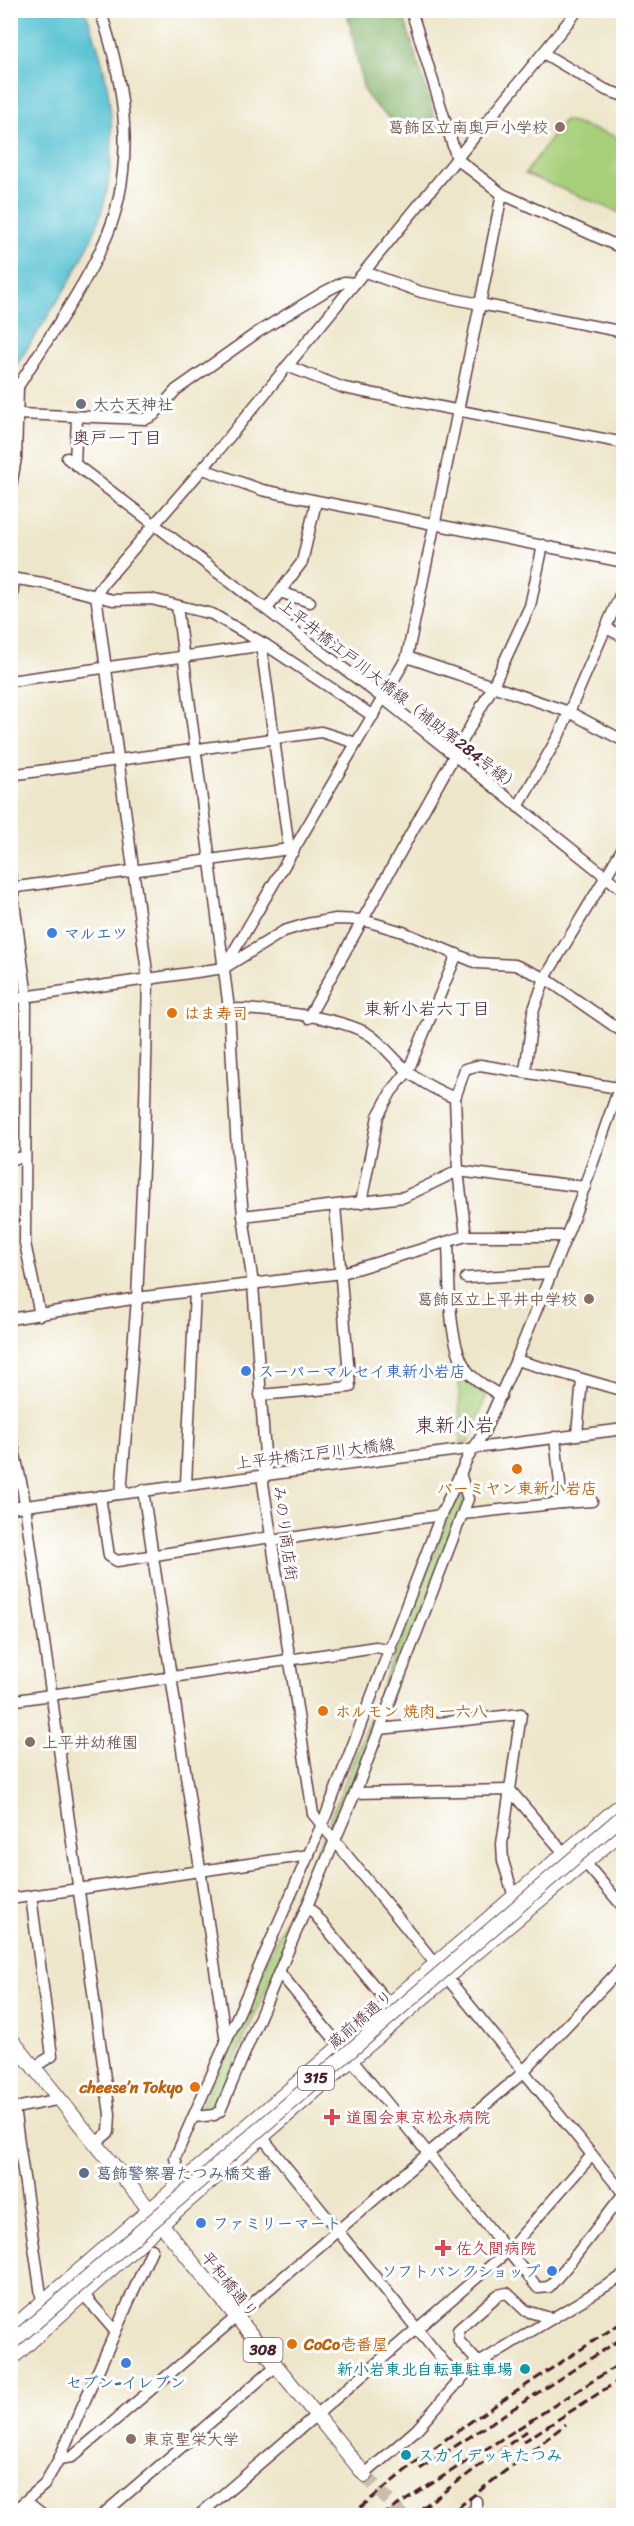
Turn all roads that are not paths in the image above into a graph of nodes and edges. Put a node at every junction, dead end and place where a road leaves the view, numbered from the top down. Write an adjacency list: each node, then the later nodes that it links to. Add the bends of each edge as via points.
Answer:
1 (100, 10): 14 (street, via 112,45 123,102 124,162 116,204 103,245)
2 (411, 10): 6 (street)
3 (578, 10): 4 (street)
4 (543, 53): 5 (street, via 606,90); 6 (street)
5 (624, 96)
6 (457, 159): 7 (street); 9 (street)
7 (502, 194): 8 (street); 11 (street)
8 (624, 249)
9 (365, 272): 10 (street); 11 (street, via 421,292)
10 (355, 283): 13 (street); 17 (street, via 334,286 258,332 176,390 146,419)
11 (480, 304): 12 (street); 16 (street)
12 (624, 332)
13 (287, 366): 16 (street, via 344,388); 20 (street)
14 (18, 386): 15 (street); 18 (street)
15 (10, 400)
16 (458, 410): 19 (street); 24 (street)
17 (77, 417): 18 (street); 23 (street, 上平井橋江戸川大橋線（補助第284号線）, via 71,461)
18 (16, 420): 21 (street)
19 (624, 443)
20 (203, 469): 22 (street, via 262,490); 23 (street)
21 (10, 492)
22 (316, 502): 24 (street); 29 (street, via 302,562)
23 (157, 524): 30 (street); 33 (street, 上平井橋江戸川大橋線（補助第284号線）)
24 (435, 524): 25 (street); 39 (street)
25 (543, 546): 26 (street); 42 (street, via 530,606)
26 (624, 562)
27 (12, 579): 30 (street); 34 (street)
28 (624, 582): 35 (street)
29 (280, 592): 31 (street); 33 (street)
30 (96, 595): 32 (street, via 113,600 151,599); 40 (street)
31 (310, 602)
32 (177, 606): 37 (street, via 212,614); 38 (street, みのり商店街)
33 (267, 609): 43 (street, 上平井橋江戸川大橋線（補助第284号線）)
34 (10, 616)
35 (606, 628): 36 (street); 44 (street)
36 (624, 637)
37 (266, 645): 38 (street); 45 (street); 46 (street, via 262,651)
38 (184, 657): 40 (street); 49 (street, みのり商店街)
39 (407, 657): 42 (street); 43 (street)
40 (105, 667): 41 (street); 51 (street)
41 (10, 681)
42 (493, 686): 44 (street); 50 (street)
43 (384, 699): 45 (street); 50 (street, 上平井橋江戸川大橋線（補助第284号線）)
44 (569, 712): 47 (street); 53 (street)
45 (373, 716): 48 (street)
46 (273, 738): 48 (street, via 321,732); 49 (street); 55 (street)
47 (624, 741)
48 (356, 742): 55 (street)
49 (196, 749): 51 (street); 56 (street, みのり商店街)
50 (455, 756): 53 (street, 上平井橋江戸川大橋線（補助第284号線）); 62 (street)
51 (117, 759): 52 (street); 57 (street)
52 (10, 775)
53 (519, 807): 59 (street, 上平井橋江戸川大橋線（補助第284号線）)
54 (624, 846): 59 (street)
55 (291, 851): 56 (street); 64 (street)
56 (212, 861): 57 (street); 64 (street, みのり商店街)
57 (133, 872): 60 (street); 66 (street)
58 (10, 873): 60 (street)
59 (606, 877): 61 (street, 上平井橋江戸川大橋線（補助第284号線）); 65 (street)
60 (12, 888): 67 (street)
61 (624, 891)
62 (363, 920): 63 (street); 64 (street, via 336,919 284,931); 70 (street)
63 (457, 954): 65 (street, via 477,963 515,965); 72 (street)
64 (224, 968): 66 (street); 69 (street, みのり商店街)
65 (545, 978): 71 (street); 73 (street, via 533,1012)
66 (148, 979): 67 (street); 92 (street)
67 (26, 996): 68 (street); 77 (street)
68 (10, 999)
69 (229, 1009): 70 (street, via 270,1009); 83 (street, みのり商店街)
70 (308, 1018): 72 (street, via 342,1023 370,1035)
71 (624, 1033)
72 (408, 1071): 76 (street); 81 (street, via 378,1116)
73 (525, 1072): 75 (street); 76 (street, via 480,1065 465,1069)
74 (624, 1074): 75 (street)
75 (618, 1088): 80 (street)
76 (455, 1098): 79 (street)
77 (25, 1157): 78 (street); 93 (street, via 25,1244)
78 (10, 1159)
79 (458, 1172): 80 (street); 81 (street, via 404,1197); 84 (street)
80 (585, 1187): 85 (street)
81 (361, 1203): 82 (street)
82 (335, 1206): 83 (street); 87 (street)
83 (243, 1216): 90 (street, みのり商店街)
84 (465, 1236): 85 (street); 86 (street)
85 (566, 1236): 88 (street)
86 (448, 1243): 87 (street); 99 (street, via 458,1355 471,1375)
87 (342, 1273): 90 (street); 98 (street, via 351,1387)
88 (551, 1273): 89 (street); 95 (street)
89 (466, 1278)
90 (253, 1284): 91 (street); 98 (street, みのり商店街)
91 (195, 1291): 92 (street); 108 (street)
92 (136, 1299): 93 (street); 110 (street)
93 (40, 1315): 94 (street)
94 (10, 1319)
95 (516, 1360): 96 (street); 99 (street)
96 (582, 1380): 97 (street); 102 (street)
97 (624, 1391)
98 (260, 1395): 107 (street, みのり商店街)
99 (501, 1395): 105 (street)
100 (624, 1429): 102 (street, 上平井橋江戸川大橋線)
101 (10, 1431): 104 (street)
102 (577, 1434): 103 (street, 上平井橋江戸川大橋線)
103 (555, 1437): 105 (street, 上平井橋江戸川大橋線); 113 (street)
104 (12, 1446): 114 (street)
105 (474, 1447): 106 (street); 107 (street, 上平井橋江戸川大橋線)
106 (460, 1473): 116 (street, via 468,1499); 117 (street)
107 (264, 1474): 108 (street, 上平井橋江戸川大橋線); 118 (street, みのり商店街)
108 (186, 1484): 109 (street, 上平井橋江戸川大橋線)
109 (143, 1490): 110 (street, 上平井橋江戸川大橋線); 119 (street)
110 (121, 1492): 111 (street, 上平井橋江戸川大橋線)
111 (100, 1496): 114 (street, 上平井橋江戸川大橋線); 119 (street, via 109,1556 117,1561)
112 (592, 1501): 113 (street)
113 (562, 1503): 116 (street)
114 (23, 1507): 115 (street, 上平井橋江戸川大橋線); 123 (street)
115 (10, 1508)
116 (463, 1514): 125 (street)
117 (441, 1515): 118 (street); 120 (street)
118 (271, 1539): 119 (street); 121 (street, みのり商店街)
119 (153, 1556): 122 (street)
120 (391, 1650): 121 (street, via 376,1647); 130 (street)
121 (289, 1660): 122 (street); 130 (street, みのり商店街, via 311,1809)
122 (171, 1676): 123 (street); 138 (street)
123 (50, 1695): 124 (street); 139 (street)
124 (10, 1701)
125 (380, 1729): 126 (street, via 521,1714); 127 (street)
126 (510, 1790): 127 (street); 135 (street); 141 (street, via 501,1854)
127 (355, 1793): 133 (street)
128 (624, 1802): 131 (main road)
129 (624, 1815): 180 (main road, 蔵前橋通り / 315, bridge)
130 (322, 1825): 133 (street, みのり商店街); 136 (street)
131 (595, 1827): 134 (main road, via 595,1840); 135 (main road)
132 (624, 1830): 134 (main road)
133 (335, 1841): 143 (street); 145 (street, みのり商店街)
134 (606, 1845): 137 (main road)
135 (568, 1850): 137 (street); 141 (main road)
136 (309, 1855): 138 (street); 151 (street)
137 (585, 1863): 144 (street); 148 (main road)
138 (198, 1870): 139 (street); 151 (street)
139 (78, 1889): 140 (street); 160 (street, via 111,2120 109,2132)
140 (31, 1896): 142 (street); 154 (street, via 52,2056)
141 (514, 1897): 145 (main road)
142 (10, 1899)
143 (308, 1906): 147 (street); 149 (street)
144 (624, 1908)
145 (436, 1964): 148 (street, みのり商店街); 149 (main road)
146 (624, 1965): 155 (street)
147 (279, 1972): 152 (street); 158 (street, via 219,2111)
148 (447, 1977): 153 (main road); 155 (street, みのり商店街)
149 (389, 2004): 152 (main road)
150 (10, 2038): 154 (main road, 308)
151 (226, 2042): 158 (street)
152 (340, 2046): 163 (main road)
153 (352, 2060): 159 (main road); 161 (street)
154 (34, 2067): 156 (main road, 308)
155 (524, 2071): 161 (street); 162 (street, みのり商店街)
156 (61, 2099): 157 (street); 160 (main road, 308)
157 (12, 2108): 172 (street)
158 (194, 2117): 163 (street, via 175,2158)
159 (262, 2137): 166 (main road); 167 (street)
160 (97, 2142): 165 (main road, 308)
161 (429, 2153): 167 (street); 169 (street)
162 (592, 2156): 164 (street, みのり商店街); 169 (street)
163 (185, 2179): 165 (main road)
164 (623, 2194): 169 (street, via 549,2287 536,2286)
165 (150, 2208): 166 (main road, 308); 172 (main road)
166 (160, 2225): 171 (main road); 174 (main road, 平和橋通り / 308)
167 (338, 2231): 174 (street); 177 (street)
168 (152, 2249): 178 (street)
169 (508, 2251): 177 (street)
170 (624, 2275): 175 (street)
171 (83, 2294): 178 (street); 181 (main road)
172 (42, 2302): 176 (main road)
173 (526, 2311): 175 (street); 179 (street); 182 (street, via 501,2293 462,2325 458,2337)
174 (236, 2318): 183 (main road, 平和橋通り / 308); 186 (street, via 72,2457)
175 (550, 2318): 179 (street)
176 (12, 2327)
177 (417, 2328): 184 (street); 185 (street)
178 (115, 2331): 186 (street)
179 (526, 2332): 182 (street)
180 (10, 2344)
181 (10, 2360)
182 (477, 2361): 184 (street)
183 (276, 2366): 185 (main road, 平和橋通り / 308); 192 (street)
184 (460, 2382): 187 (street, via 416,2430)
185 (315, 2414): 187 (main road, 平和橋通り / 308); 193 (street)
186 (59, 2460): 188 (street, via 44,2485)
187 (365, 2475)
188 (26, 2501): 190 (street); 191 (street)
189 (476, 2501): 194 (street, via 476,2508)
190 (10, 2514)
191 (45, 2516)
192 (101, 2516)
193 (198, 2516)
194 (467, 2516)

